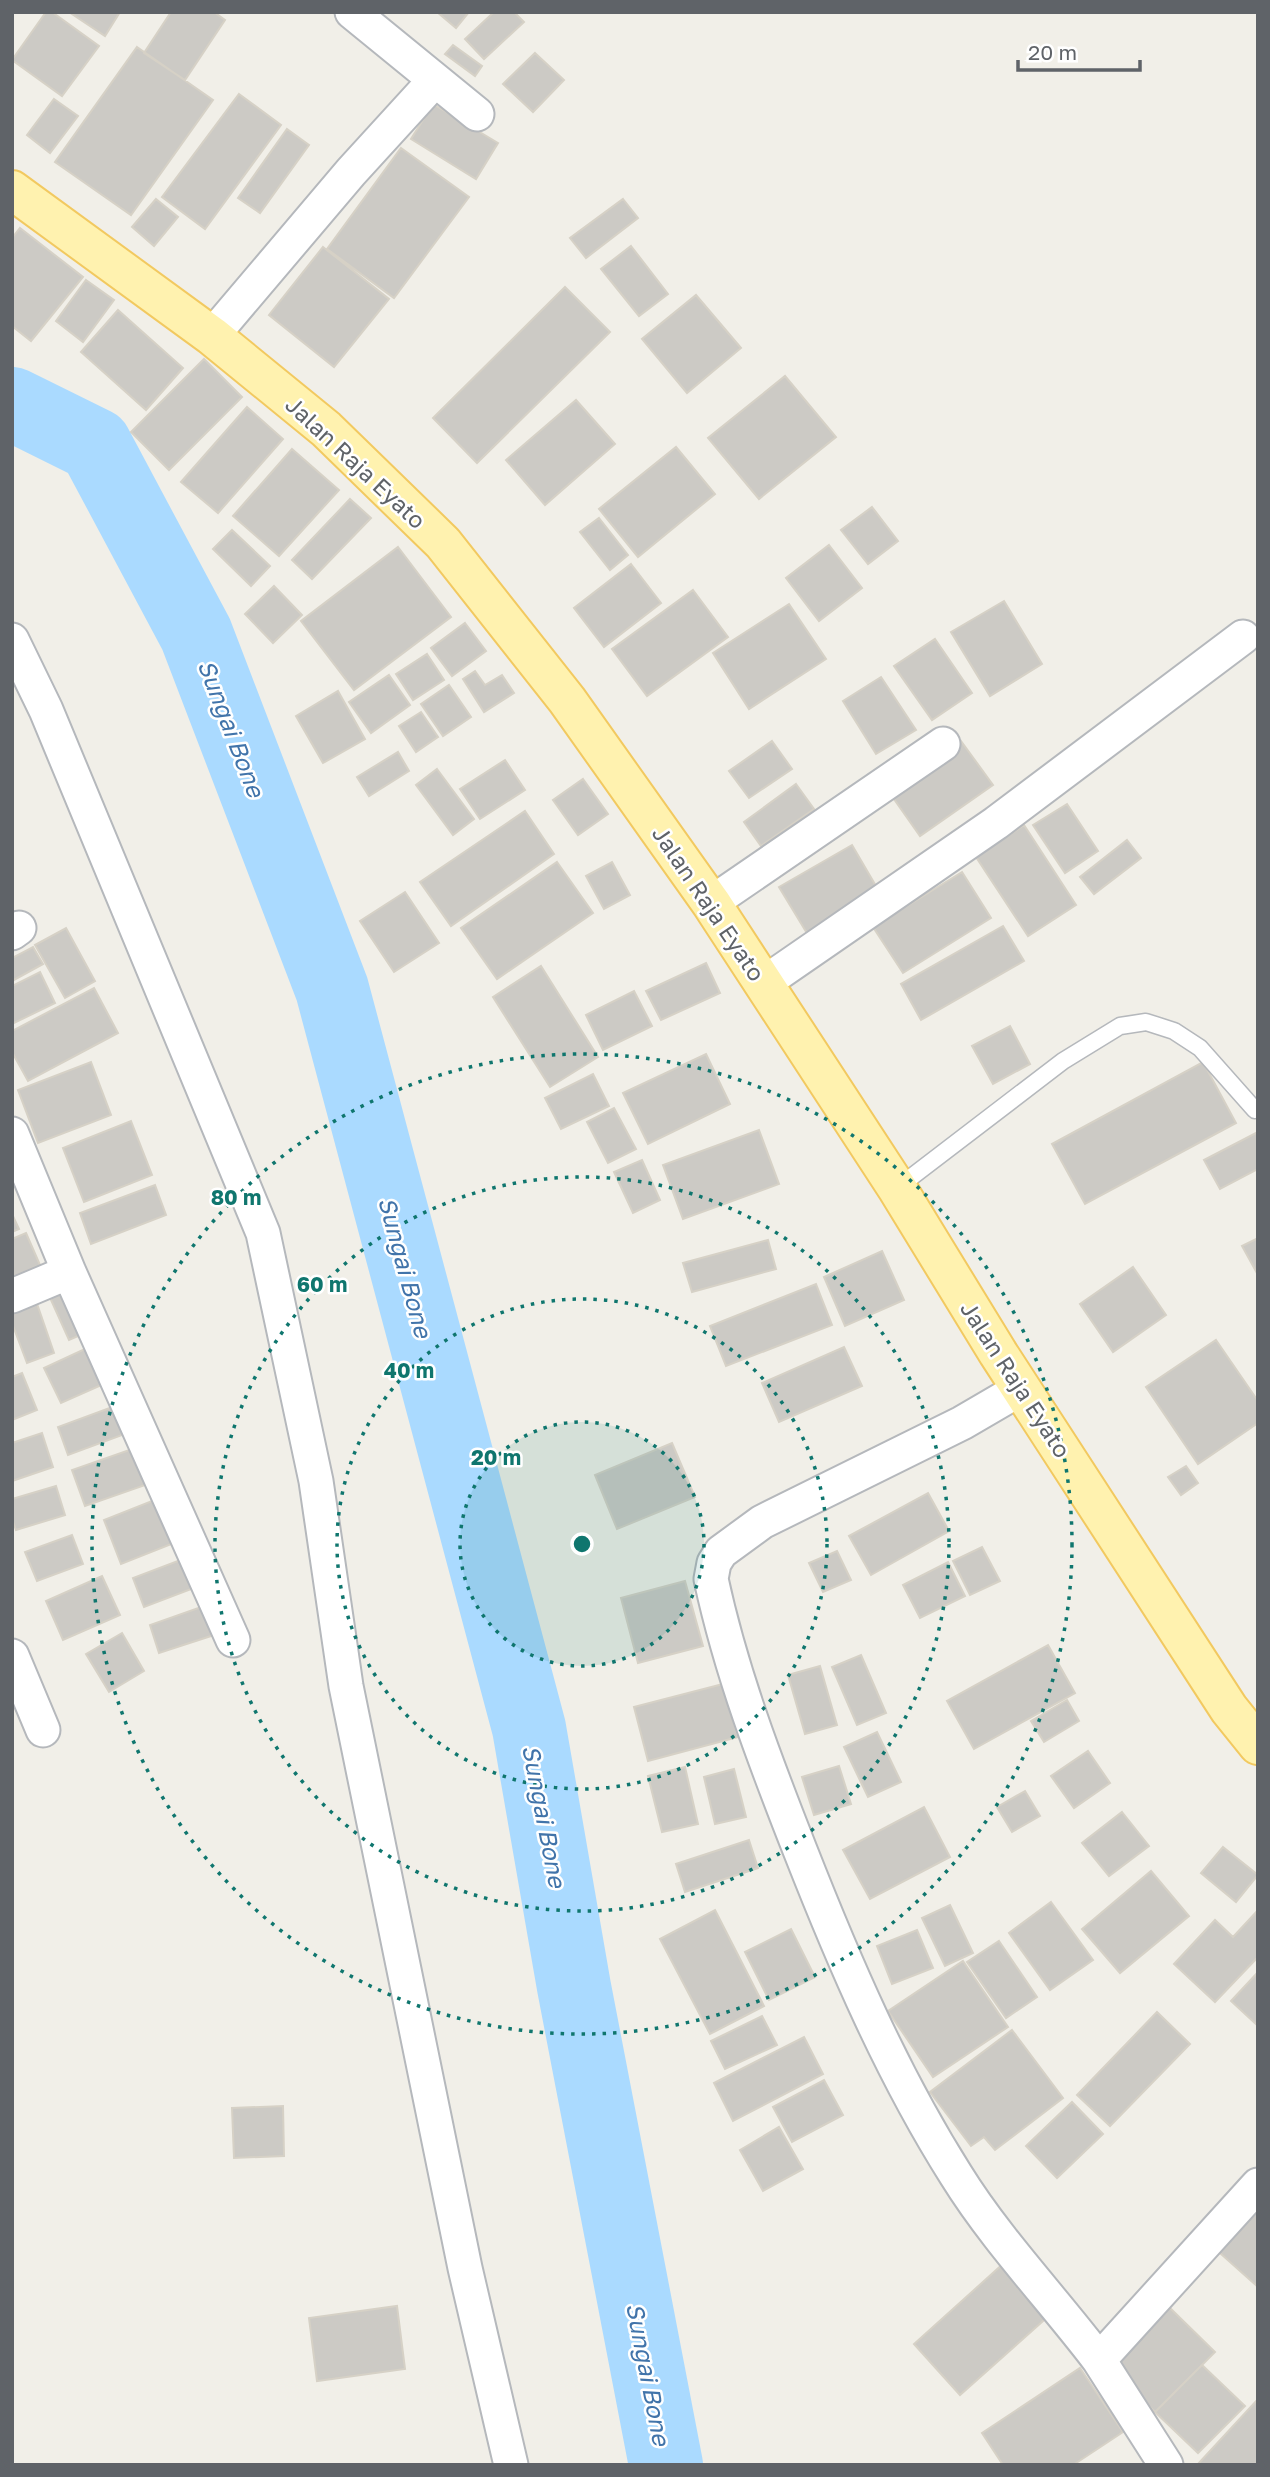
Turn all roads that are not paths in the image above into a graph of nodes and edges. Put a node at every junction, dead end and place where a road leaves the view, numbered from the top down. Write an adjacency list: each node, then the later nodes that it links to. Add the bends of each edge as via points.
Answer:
1 (352, 12): 2 (street)
2 (435, 80): 3 (street); 5 (street)
3 (477, 114)
4 (12, 190): 5 (main road, Jalan Raja Eyato)
5 (212, 336): 9 (main road, Jalan Raja Eyato, via 326,429 443,543 567,700)
6 (1242, 637): 10 (street, via 996,823)
7 (12, 640): 23 (street, via 52,723 263,1233 316,1481 346,1686 465,2268)
8 (943, 744): 9 (street)
9 (711, 903): 10 (main road, Jalan Raja Eyato)
10 (764, 983): 13 (main road, Jalan Raja Eyato)
11 (1255, 1110): 13 (lane, via 1200,1048 1174,1031 1146,1022 1120,1026 1063,1061)
12 (12, 1134): 14 (street)
13 (897, 1188): 16 (main road, Jalan Raja Eyato)
14 (69, 1272): 15 (street); 17 (street)
15 (12, 1296)
16 (1022, 1388): 20 (main road, Jalan Raja Eyato, via 1229,1709); 22 (street, via 962,1423 762,1522 721,1552 711,1579 737,1680 771,1777 869,2013 956,2176)
17 (233, 1640)
18 (12, 1657): 19 (street)
19 (43, 1730)
20 (1258, 1745)
21 (1258, 2185): 22 (street)
22 (1099, 2360): 24 (street)
23 (511, 2465)
24 (1166, 2465)

